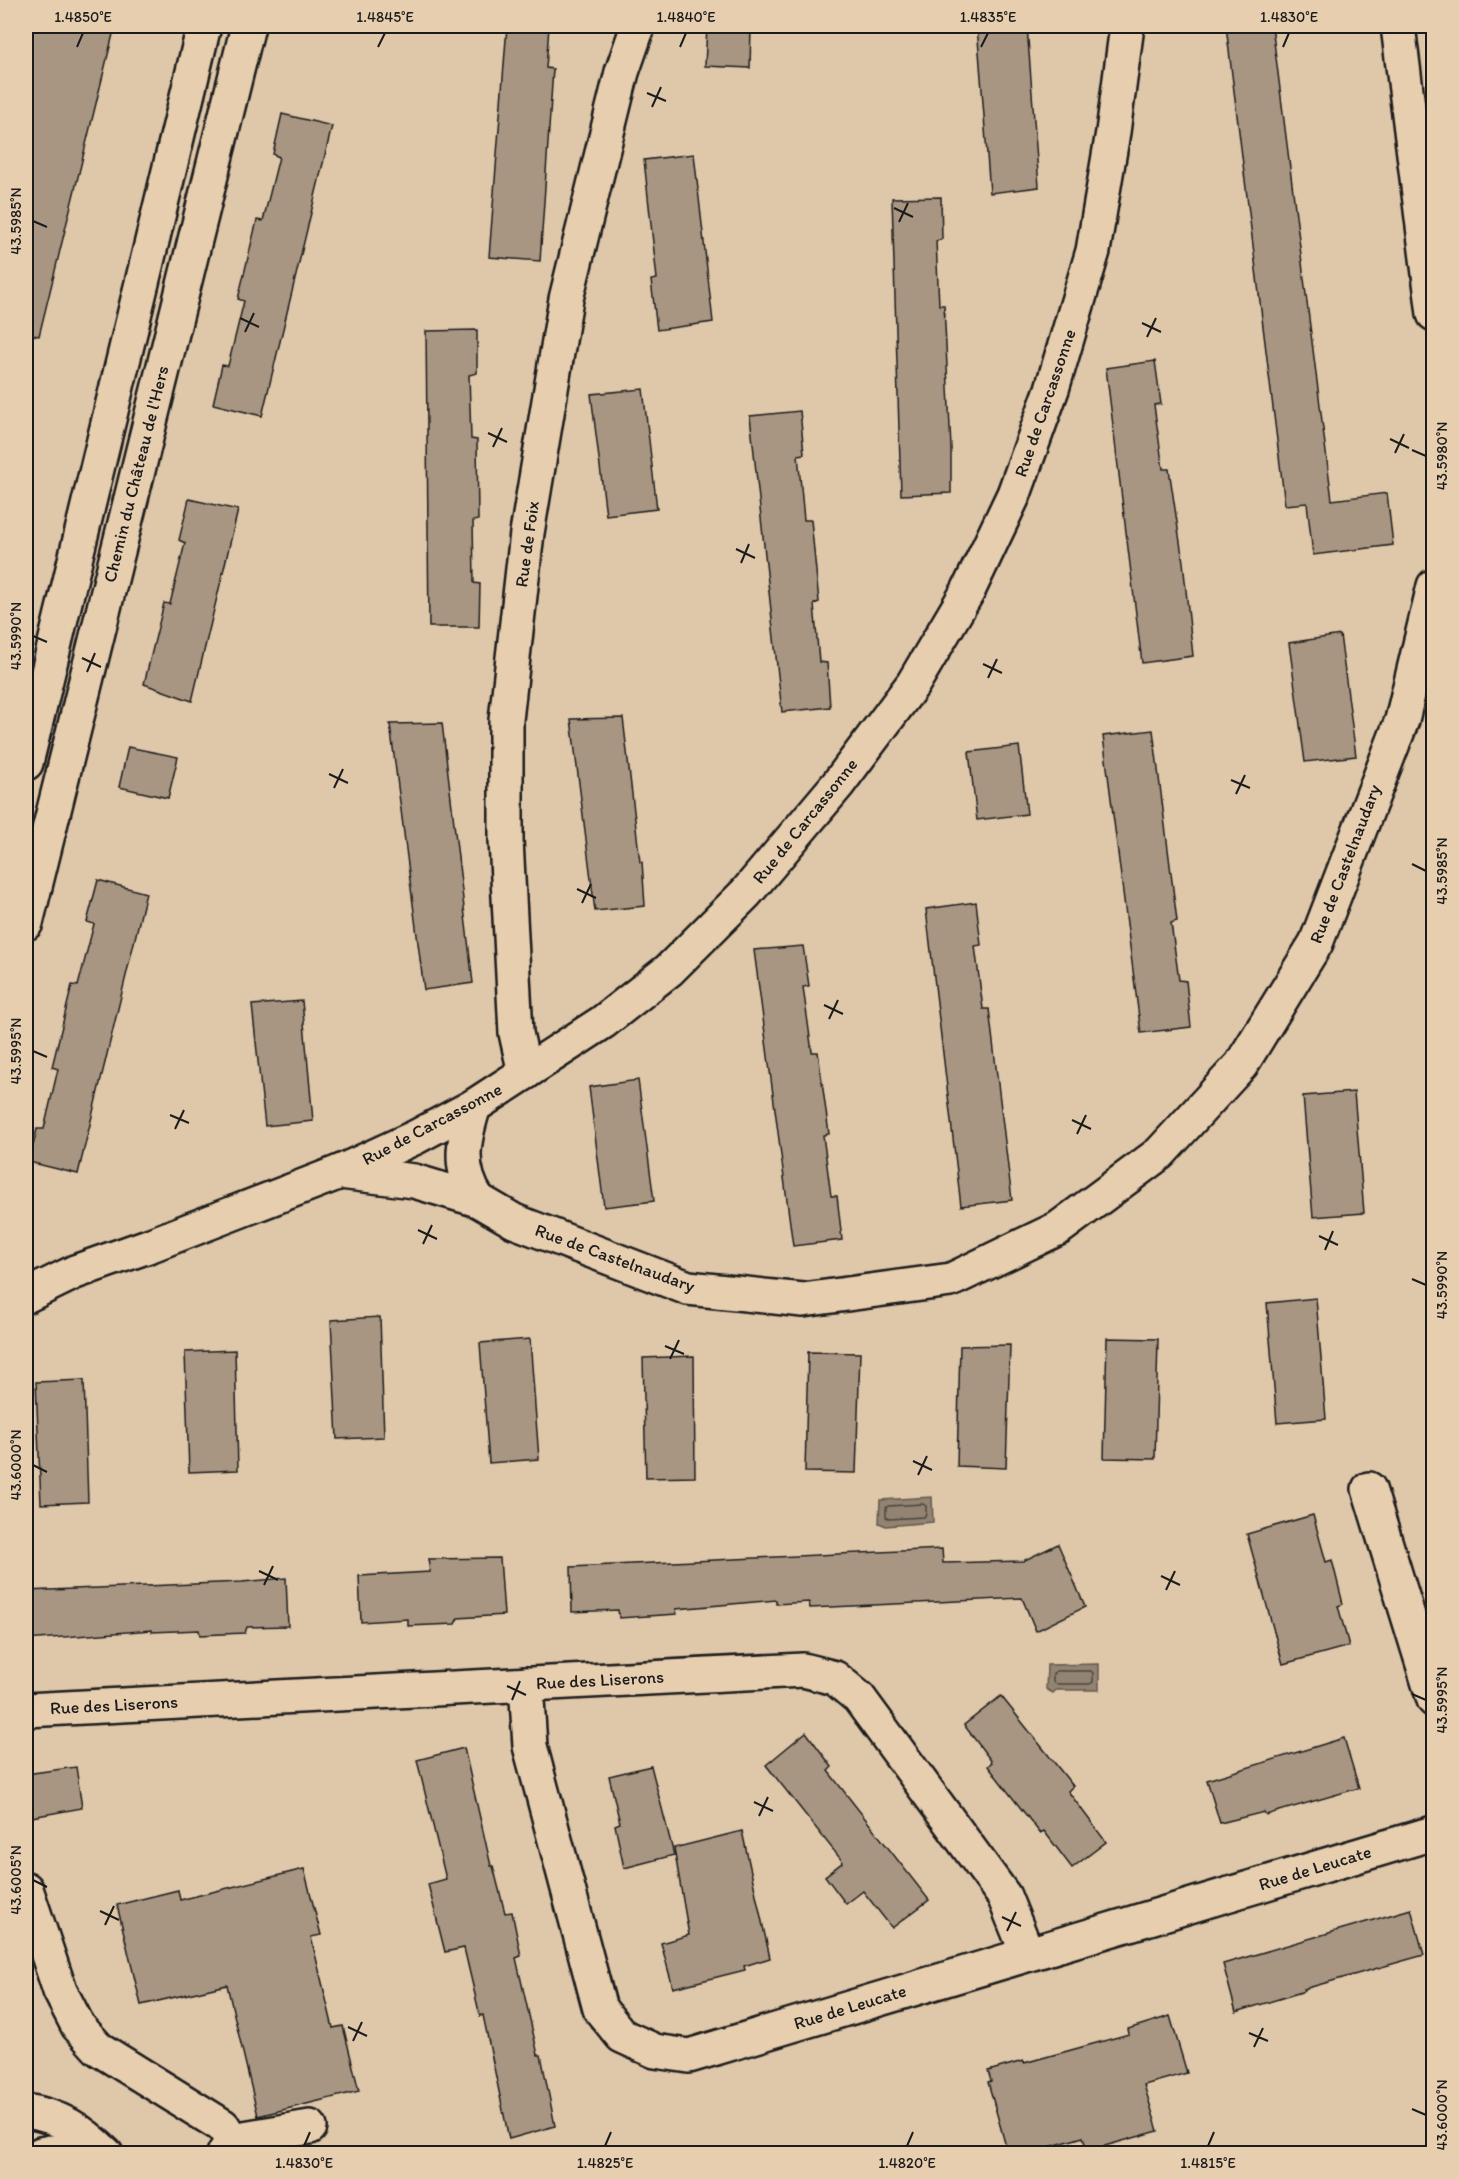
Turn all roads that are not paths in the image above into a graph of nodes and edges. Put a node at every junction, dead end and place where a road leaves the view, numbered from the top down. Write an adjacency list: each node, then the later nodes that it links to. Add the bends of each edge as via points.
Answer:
1 (204, 26): 8 (street)
2 (248, 26): 9 (street, Chemin du Château de l'Hers)
3 (638, 26): 10 (street, Rue de Foix, via 622,72 566,299 527,533 507,708 506,840 516,1033)
4 (1127, 26): 10 (street, Rue de Carcassonne, via 1093,251 1022,473 968,591 913,684 838,784 746,893 669,970 603,1022)
5 (1398, 26): 6 (street)
6 (1434, 314)
7 (1434, 586): 13 (street, Rue de Castelnaudary, via 1402,720 1316,943 1241,1065 1160,1153 1059,1228 951,1280 803,1300 688,1288 514,1221)
8 (26, 763)
9 (26, 923)
10 (525, 1073): 11 (street, Rue de Carcassonne)
11 (474, 1106): 12 (street, Rue de Carcassonne); 13 (street, via 465,1134 463,1168)
12 (339, 1172): 13 (street, Rue de Castelnaudary, via 414,1181); 15 (street, Rue de Carcassonne)
13 (478, 1200)
14 (26, 1268): 15 (street, Rue de Carcassonne)
15 (75, 1272): 16 (street, Rue de Carcassonne)
16 (26, 1296)
17 (1369, 1489): 19 (street)
18 (526, 1684): 20 (street, Rue des Liserons); 23 (street, Rue des Liserons, via 803,1670 835,1678 859,1698 1004,1896); 23 (street, Rue de Leucate, via 531,1746 600,2009 622,2036 655,2051 688,2056)
19 (1434, 1700)
20 (26, 1710)
21 (1433, 1826): 23 (street, Rue de Leucate)
22 (26, 1889): 26 (street, via 60,1991 78,2026 99,2049 223,2126)
23 (1027, 1953)
24 (26, 2111): 29 (street, via 48,2115 86,2134)
25 (310, 2127): 26 (street)
26 (228, 2147)
27 (41, 2154): 28 (street)
28 (74, 2154)
29 (106, 2154)

